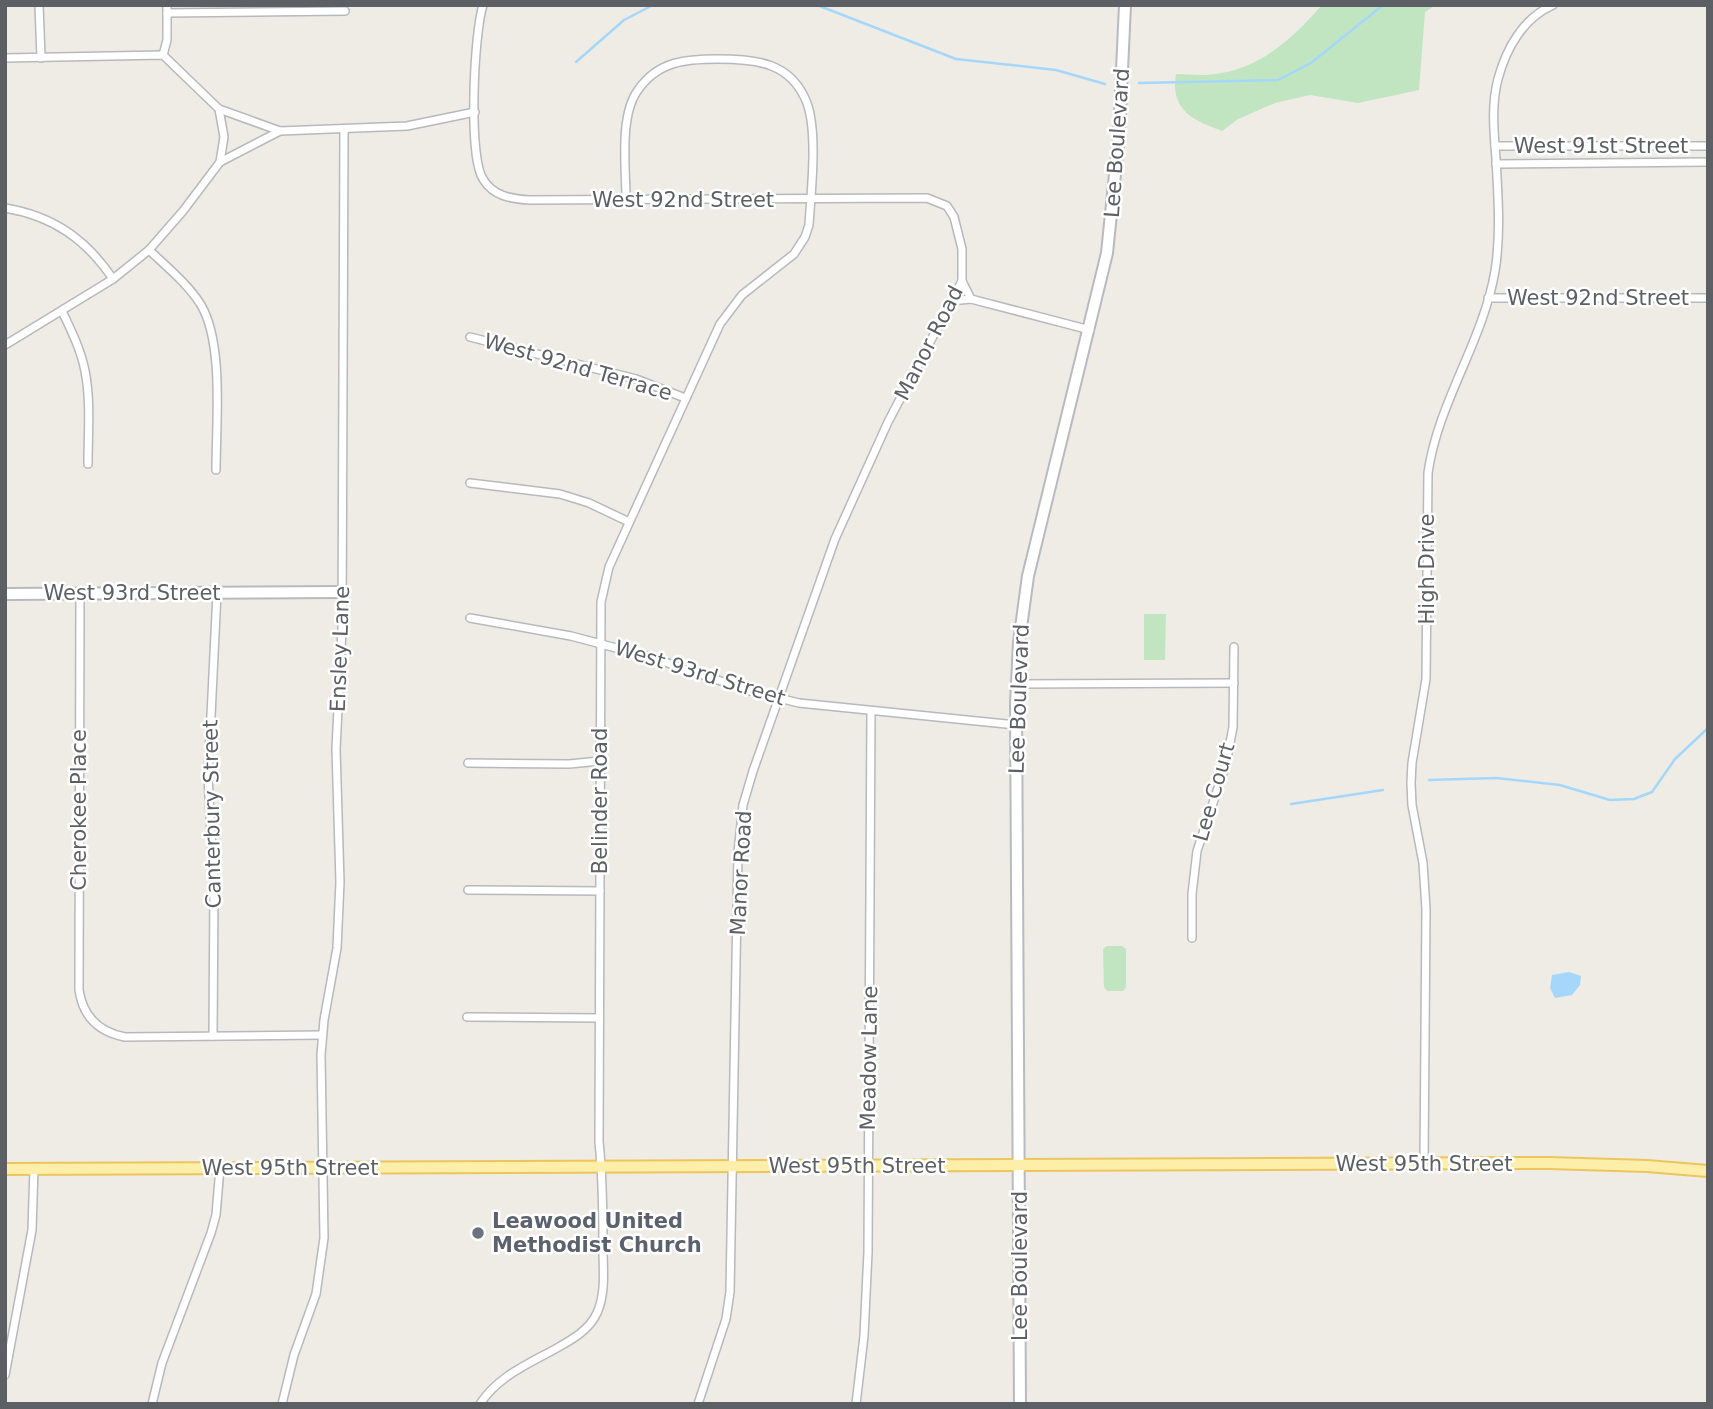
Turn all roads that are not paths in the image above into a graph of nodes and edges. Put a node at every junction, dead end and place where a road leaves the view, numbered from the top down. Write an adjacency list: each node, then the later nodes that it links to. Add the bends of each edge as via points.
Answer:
1 (39, 5): 9 (street)
2 (483, 5): 11 (street)
3 (1125, 5): 31 (street, Lee Boulevard, via 1112,218)
4 (1553, 5): 14 (street, High Drive, via 1528,23 1504,60 1494,102)
5 (167, 9): 6 (street); 7 (street)
6 (345, 11)
7 (163, 55): 9 (street); 10 (street)
8 (5, 58): 9 (street)
9 (41, 58)
10 (219, 109): 13 (street); 16 (street, via 224,137)
11 (475, 112): 12 (street, via 407,126); 19 (street, West 92nd Street, via 478,168 496,193 517,199)
12 (344, 130): 13 (street); 39 (street, Ensley Lane)
13 (280, 131): 16 (street)
14 (1495, 146): 15 (street, West 91st Street); 18 (street, High Drive)
15 (1708, 146)
16 (220, 162): 23 (street)
17 (1708, 162): 18 (street, West 91st Street)
18 (1496, 163): 26 (street, High Drive, via 1497,250)
19 (626, 200): 20 (street, West 92nd Street); 20 (street, Belinder Road, via 627,116 638,90 671,63 750,59 783,72 807,104 812,127)
20 (811, 200): 22 (street, West 92nd Street, via 927,198 947,206); 34 (street, Belinder Road, via 801,245 730,308)
21 (5, 208): 24 (street, via 63,227 94,253)
22 (952, 215): 25 (street, Manor Road, via 962,249)
23 (149, 250): 24 (street); 36 (street, via 191,292 212,330)
24 (113, 279): 30 (street)
25 (962, 281): 28 (street); 29 (street, Manor Road)
26 (1488, 298): 27 (street, West 92nd Street); 60 (street, High Drive, via 1434,443 1428,473 1426,679 1411,783 1425,887)
27 (1708, 298)
28 (971, 299): 29 (street); 31 (street)
29 (951, 301): 48 (street, Manor Road, via 835,539)
30 (62, 311): 33 (street); 35 (street, via 85,369)
31 (1090, 330): 47 (street, Lee Boulevard, via 1028,576)
32 (470, 337): 34 (street, West 92nd Terrace, via 636,379)
33 (5, 345)
34 (685, 398): 38 (street, Belinder Road)
35 (88, 464)
36 (216, 470)
37 (470, 482): 38 (street, via 560,494)
38 (629, 522): 44 (street, Belinder Road, via 604,583)
39 (343, 592): 41 (street, West 93rd Street); 58 (street, Ensley Lane, via 336,749 340,912)
40 (80, 593): 41 (street, West 93rd Street); 42 (street, West 93rd Street); 59 (street, Cherokee Place, via 79,990 86,1014 114,1035)
41 (217, 593): 59 (street, Canterbury Street, via 209,739)
42 (5, 594)
43 (470, 618): 44 (street, West 93rd Street)
44 (601, 643): 48 (street, West 93rd Street); 51 (street, Belinder Road)
45 (1234, 647): 46 (street, Lee Court)
46 (1234, 683): 47 (street); 55 (street, Lee Court, via 1226,764 1205,821 1194,870)
47 (1017, 684): 50 (street, Lee Boulevard)
48 (778, 698): 49 (street, West 93rd Street); 65 (street, Manor Road, via 740,827)
49 (871, 711): 50 (street, West 93rd Street); 61 (street, Meadow Lane)
50 (1016, 724): 62 (street, Lee Boulevard)
51 (600, 761): 52 (street); 54 (street, Belinder Road)
52 (468, 763)
53 (468, 890): 54 (street)
54 (600, 891): 57 (street, Belinder Road)
55 (1192, 938)
56 (467, 1017): 57 (street)
57 (599, 1018): 64 (street, Belinder Road)
58 (322, 1035): 59 (street); 63 (street, Ensley Lane)
59 (213, 1036)
60 (1424, 1163): 62 (main road, West 95th Street); 69 (main road, West 95th Street, via 1606,1164)
61 (867, 1166): 62 (main road, West 95th Street); 65 (main road, West 95th Street); 75 (street, Meadow Lane, via 866,1310)
62 (1019, 1166): 76 (street, Lee Boulevard)
63 (322, 1167): 64 (main road, West 95th Street); 67 (main road, West 95th Street); 72 (street, Ensley Lane, via 322,1262)
64 (602, 1167): 65 (main road, West 95th Street); 73 (street, Belinder Road, via 603,1290 598,1311 586,1328 504,1378)
65 (733, 1167): 74 (street, Manor Road, via 730,1293)
66 (34, 1168): 67 (main road, West 95th Street); 68 (main road, West 95th Street); 70 (street, via 33,1230)
67 (220, 1168): 71 (street, via 211,1233 162,1363)
68 (5, 1169)
69 (1708, 1171)
70 (5, 1375)
71 (152, 1404)
72 (282, 1404)
73 (480, 1404)
74 (698, 1404)
75 (856, 1404)
76 (1020, 1404)

